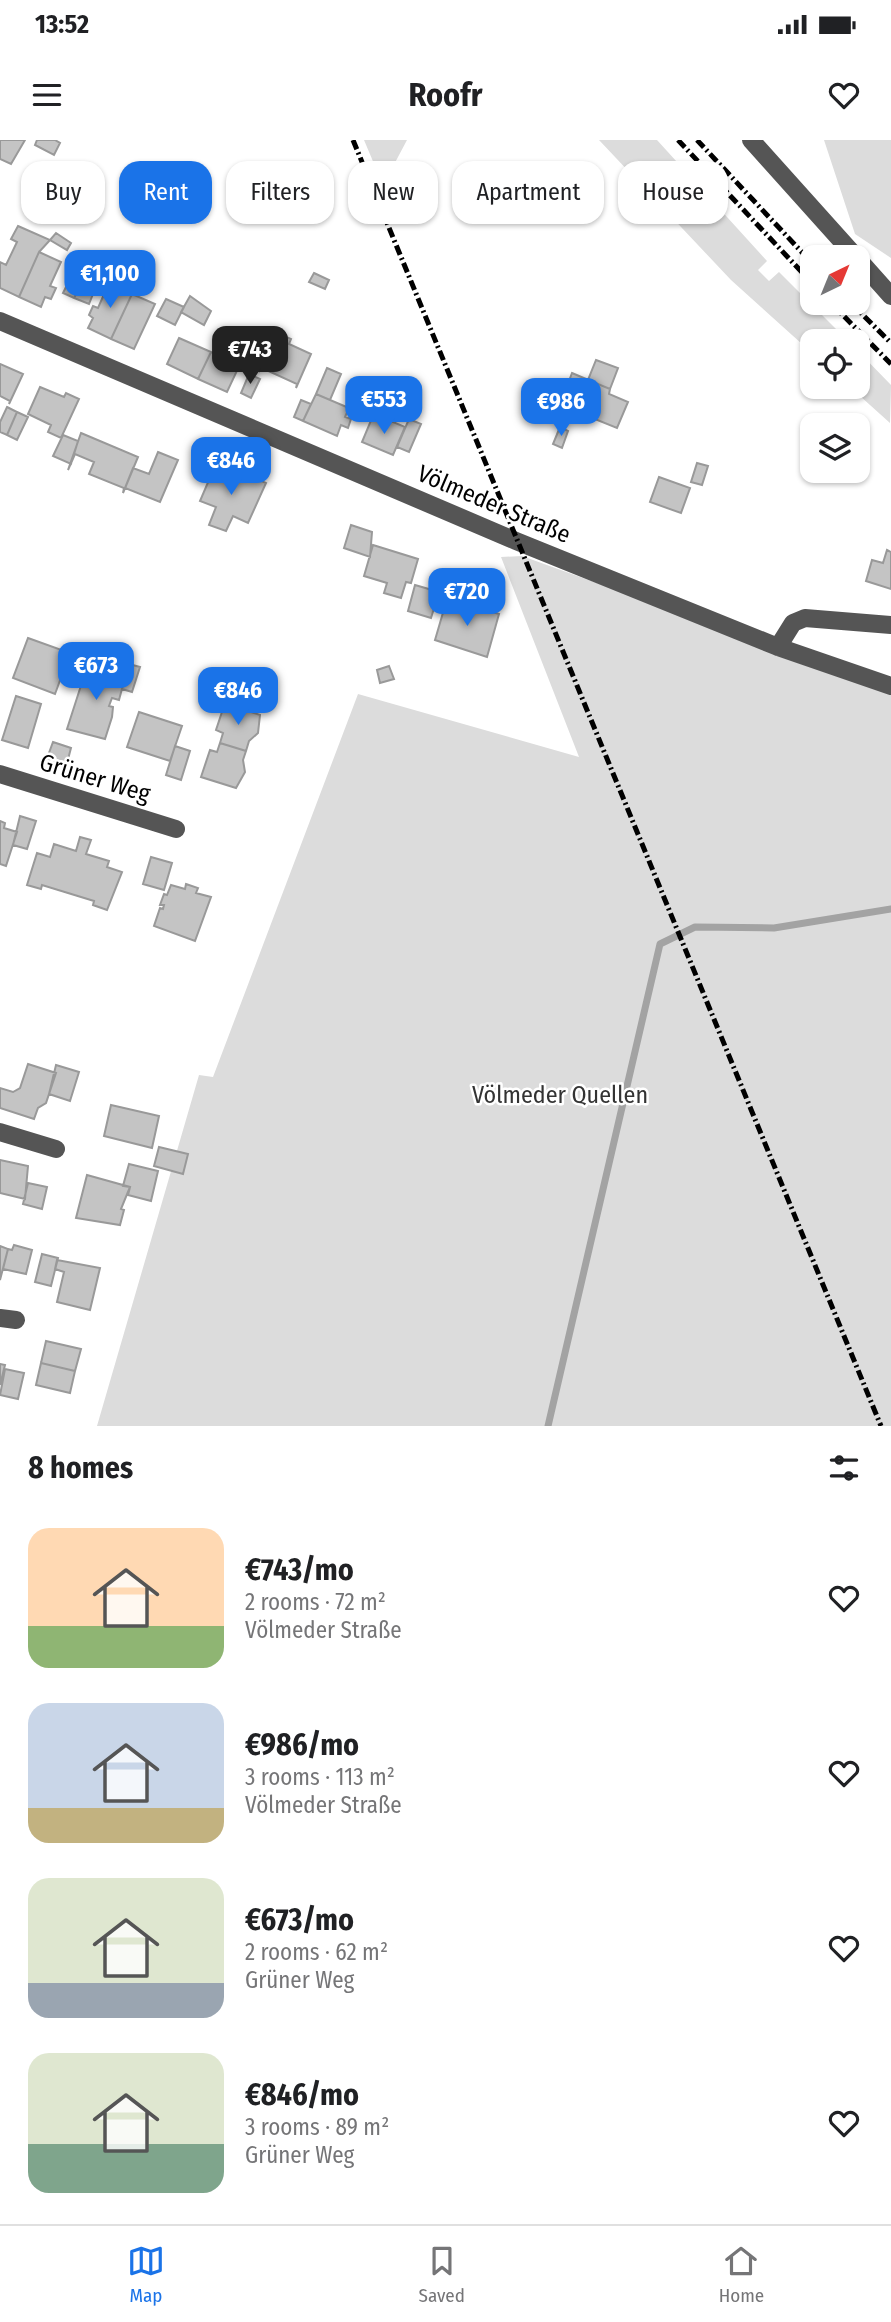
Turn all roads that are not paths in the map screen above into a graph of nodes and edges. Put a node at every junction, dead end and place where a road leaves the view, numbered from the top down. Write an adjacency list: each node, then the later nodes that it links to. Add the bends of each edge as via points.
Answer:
1 (751, 140): 2 (street)
2 (845, 245)
3 (870, 273): 4 (street)
4 (891, 296)
5 (0, 321): 7 (street, Völmeder Straße)
6 (891, 625): 7 (street, via 804,618 793,623)
7 (778, 647): 8 (street, Völmeder Straße)
8 (891, 686)
9 (0, 774): 10 (street, Grüner Weg)
10 (176, 829)
11 (0, 1132): 12 (street)
12 (56, 1149)

